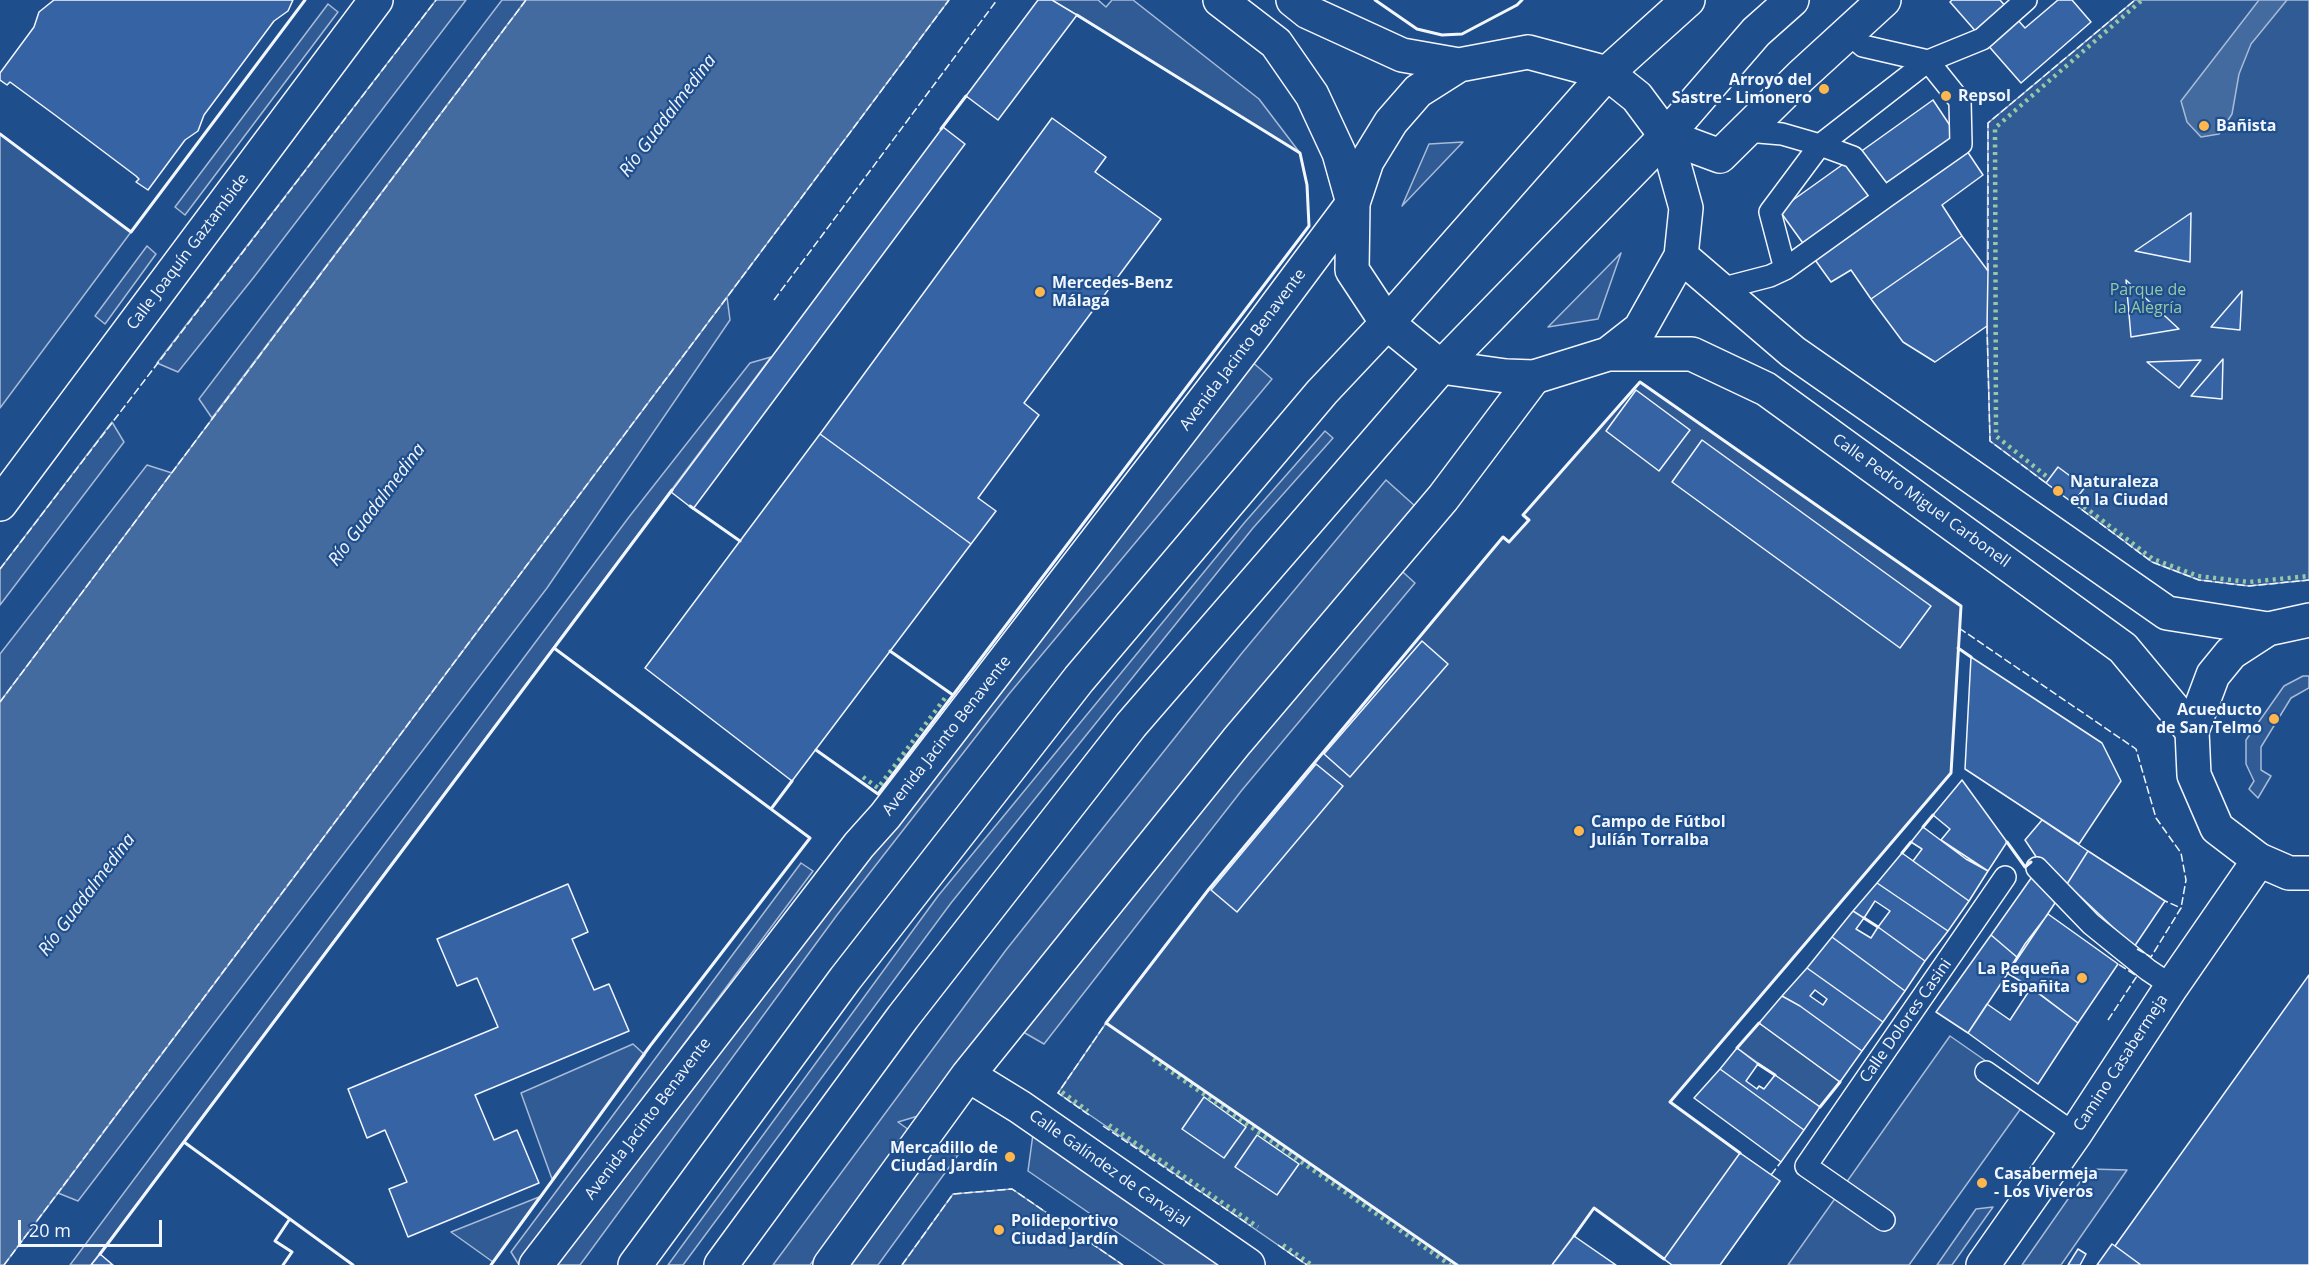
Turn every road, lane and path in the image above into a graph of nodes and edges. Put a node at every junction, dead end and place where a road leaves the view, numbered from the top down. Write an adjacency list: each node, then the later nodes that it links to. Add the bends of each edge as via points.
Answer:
1 (376, 0): 24 (main road, Calle Joaquín Gaztambide)
2 (1220, 0): 16 (main road, via 1276,43 1312,95 1339,153)
3 (1293, 0): 10 (main road, via 1308,12 1402,55)
4 (1688, 0): 11 (main road)
5 (1792, 0): 13 (main road, via 1756,32)
6 (1884, 0): 8 (main road)
7 (2026, 0): 9 (lane, via 1982,39)
8 (1847, 32): 9 (lane, via 1863,46); 12 (main road)
9 (1928, 61): 14 (lane); 15 (lane, via 1960,101 1961,144)
10 (1459, 65): 11 (main road, Avenida Jacinto Benavente, via 1528,52); 16 (main road, Avenida Jacinto Benavente, via 1418,91 1391,122 1367,162)
11 (1607, 73): 13 (main road, Avenida Jacinto Benavente, via 1637,97); 20 (main road)
12 (1746, 130): 13 (main road, via 1720,156); 14 (lane, via 1782,134)
13 (1666, 136): 17 (main road, Avenida Jacinto Benavente, via 1686,208); 22 (main road)
14 (1820, 146): 15 (lane, via 1853,157); 18 (lane, via 1770,212)
15 (1884, 198): 18 (lane)
16 (1353, 203): 20 (main road, Avenida Jacinto Benavente, via 1352,270); 37 (main road, Avenida Jacinto Benavente, via 922,769 859,845)
17 (1681, 256): 19 (main road); 21 (main road, Avenida Jacinto Benavente, via 1640,329)
18 (1785, 268): 19 (lane, via 1770,276)
19 (1720, 289): 26 (main road, via 1793,352 2167,612)
20 (1387, 323): 22 (main road, Avenida Jacinto Benavente); 38 (main road, via 1322,392 1079,680 845,979)
21 (1608, 354): 23 (main road, Avenida Jacinto Benavente); 27 (main road, Calle Pedro Miguel Carbonell, via 1692,354 1766,389 2123,648)
22 (1441, 367): 23 (main road, Avenida Jacinto Benavente); 39 (main road, via 1131,725 903,1017)
23 (1534, 376): 34 (main road, via 1443,498 1237,741)
24 (0, 504)
25 (2309, 620): 26 (main road)
26 (2268, 629): 27 (main road, via 2231,653 2212,675)
27 (2192, 731): 28 (main road, via 2194,775 2217,828)
28 (2259, 860): 30 (main road, via 2289,873); 32 (main road, Camino Casabermeja)
29 (2037, 868): 32 (lane, via 2091,924)
30 (2309, 873)
31 (2005, 876): 36 (lane, Calle Dolores Casini, via 1806,1166)
32 (2172, 986): 35 (main road, Camino Casabermeja)
33 (1986, 1072): 35 (lane)
34 (968, 1075): 40 (main road); 41 (main road, Calle Galíndez de Carvajal)
35 (2075, 1134): 42 (main road, Camino Casabermeja)
36 (1884, 1220)
37 (536, 1265)
38 (635, 1265)
39 (721, 1265)
40 (830, 1265)
41 (1248, 1265)
42 (1983, 1265)

